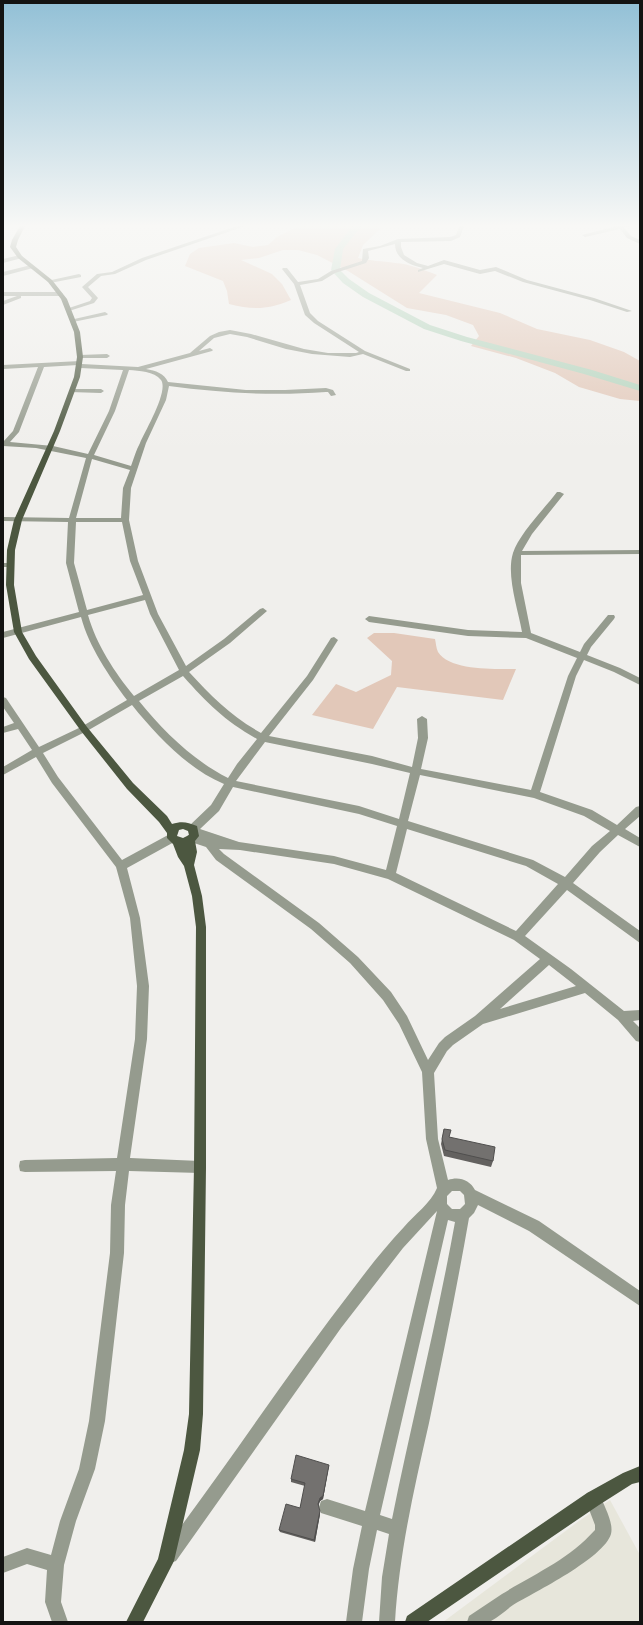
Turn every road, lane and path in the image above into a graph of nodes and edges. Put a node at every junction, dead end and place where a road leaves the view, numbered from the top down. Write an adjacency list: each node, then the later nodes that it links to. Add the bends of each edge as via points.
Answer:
1 (64, 300): 5 (main road)
2 (94, 300): 5 (street)
3 (302, 300): 10 (street, via 307,314 316,322)
4 (595, 300): 6 (street)
5 (69, 309): 8 (main road)
6 (629, 311)
7 (105, 314): 8 (street)
8 (73, 320): 13 (main road)
9 (210, 350): 11 (street)
10 (363, 352): 11 (street, via 354,356 310,353 233,332 207,339); 18 (street)
11 (193, 354): 17 (street)
12 (107, 356): 13 (street)
13 (80, 362): 14 (street); 16 (street); 21 (main road)
14 (42, 365): 15 (street); 23 (street, via 16,432)
15 (3, 367)
16 (127, 368): 17 (street); 25 (street, via 105,427)
17 (138, 369): 19 (street, via 157,374 164,378)
18 (408, 370)
19 (166, 384): 22 (street, via 254,393 326,390 331,391); 26 (street, via 163,400 151,422)
20 (101, 390): 21 (street)
21 (72, 391): 24 (main road)
22 (333, 395)
23 (4, 444): 24 (street)
24 (49, 448): 25 (street); 29 (main road)
25 (90, 455): 26 (street); 30 (street)
26 (134, 469): 31 (street, via 127,488)
27 (560, 494): 33 (street)
28 (3, 519): 29 (street)
29 (18, 520): 30 (street); 34 (main road)
30 (72, 520): 31 (street); 37 (street, via 70,563)
31 (125, 520): 35 (street, via 134,561)
32 (640, 552): 33 (street)
33 (517, 553): 42 (street, via 516,574)
34 (6, 565): 40 (main road)
35 (147, 597): 37 (street); 45 (street)
36 (263, 611): 45 (street, via 227,641)
37 (84, 614): 40 (street); 48 (street, via 110,669)
38 (611, 617): 44 (street)
39 (369, 619): 42 (street, via 436,630)
40 (18, 632): 41 (street); 51 (main road, via 32,657)
41 (3, 635)
42 (527, 635): 44 (street)
43 (334, 640): 53 (street, via 310,678)
44 (581, 656): 46 (street); 58 (street, via 559,714)
45 (184, 671): 48 (street); 53 (street, via 210,701 241,726)
46 (640, 682)
47 (3, 700): 50 (street)
48 (134, 701): 51 (street); 57 (street, via 169,741 200,765)
49 (422, 719): 56 (street, via 423,738)
50 (20, 725): 52 (street); 54 (street)
51 (84, 729): 54 (street); 62 (main road, via 130,786)
52 (3, 730)
53 (262, 738): 56 (street); 57 (street)
54 (37, 752): 55 (street); 67 (street, via 55,780)
55 (3, 771)
56 (414, 771): 58 (street); 60 (street)
57 (230, 783): 60 (street, via 360,810); 63 (street, via 224,796)
58 (535, 794): 61 (street, via 588,813)
59 (640, 810): 61 (street)
60 (404, 823): 68 (street); 69 (street, via 529,863 549,871)
61 (617, 829): 65 (street); 69 (street)
62 (175, 834): 63 (main road, via 185,842); 63 (main road, via 188,825); 66 (main road, via 183,857); 67 (street)
63 (192, 835): 64 (street); 66 (main road)
64 (211, 840): 68 (street, via 334,860); 78 (street, via 220,857 315,926 371,977 403,1020)
65 (640, 843)
66 (189, 865): 81 (main road, via 201,927)
67 (121, 866): 79 (street, via 136,918 143,986 139,1059)
68 (390, 876): 70 (street)
69 (567, 883): 70 (street); 71 (street)
70 (518, 937): 72 (street)
71 (640, 938)
72 (548, 959): 73 (street); 76 (street)
73 (586, 988): 75 (street); 76 (street)
74 (640, 1015): 75 (street)
75 (622, 1016): 77 (street)
76 (479, 1020): 78 (street, via 449,1040)
77 (640, 1037)
78 (428, 1072): 83 (street, via 432,1139)
79 (123, 1164): 80 (street); 81 (street); 93 (street, via 118,1205 117,1253 97,1421 87,1469 68,1521)
80 (25, 1166)
81 (200, 1167): 91 (main road, via 196,1414 192,1450)
82 (470, 1194): 83 (street, via 458,1184 447,1186); 84 (street, via 472,1204); 85 (street, via 534,1226)
83 (443, 1199): 84 (street, via 453,1215); 89 (street); 91 (street, via 423,1215 401,1240 334,1325 211,1502)
84 (463, 1215): 90 (street, via 441,1335)
85 (640, 1299)
86 (640, 1474): 87 (main road, via 628,1478)
87 (593, 1499): 98 (main road); 99 (street, via 603,1525 603,1533 593,1544 571,1563)
88 (327, 1508): 89 (street)
89 (372, 1520): 90 (street); 96 (street, via 363,1559)
90 (398, 1528): 97 (street, via 388,1599)
91 (166, 1561): 95 (main road)
92 (3, 1565): 93 (street, via 27,1556)
93 (56, 1565): 94 (street, via 53,1602)
94 (60, 1622)
95 (134, 1622)
96 (354, 1622)
97 (388, 1622)
98 (413, 1622)
99 (475, 1622)

